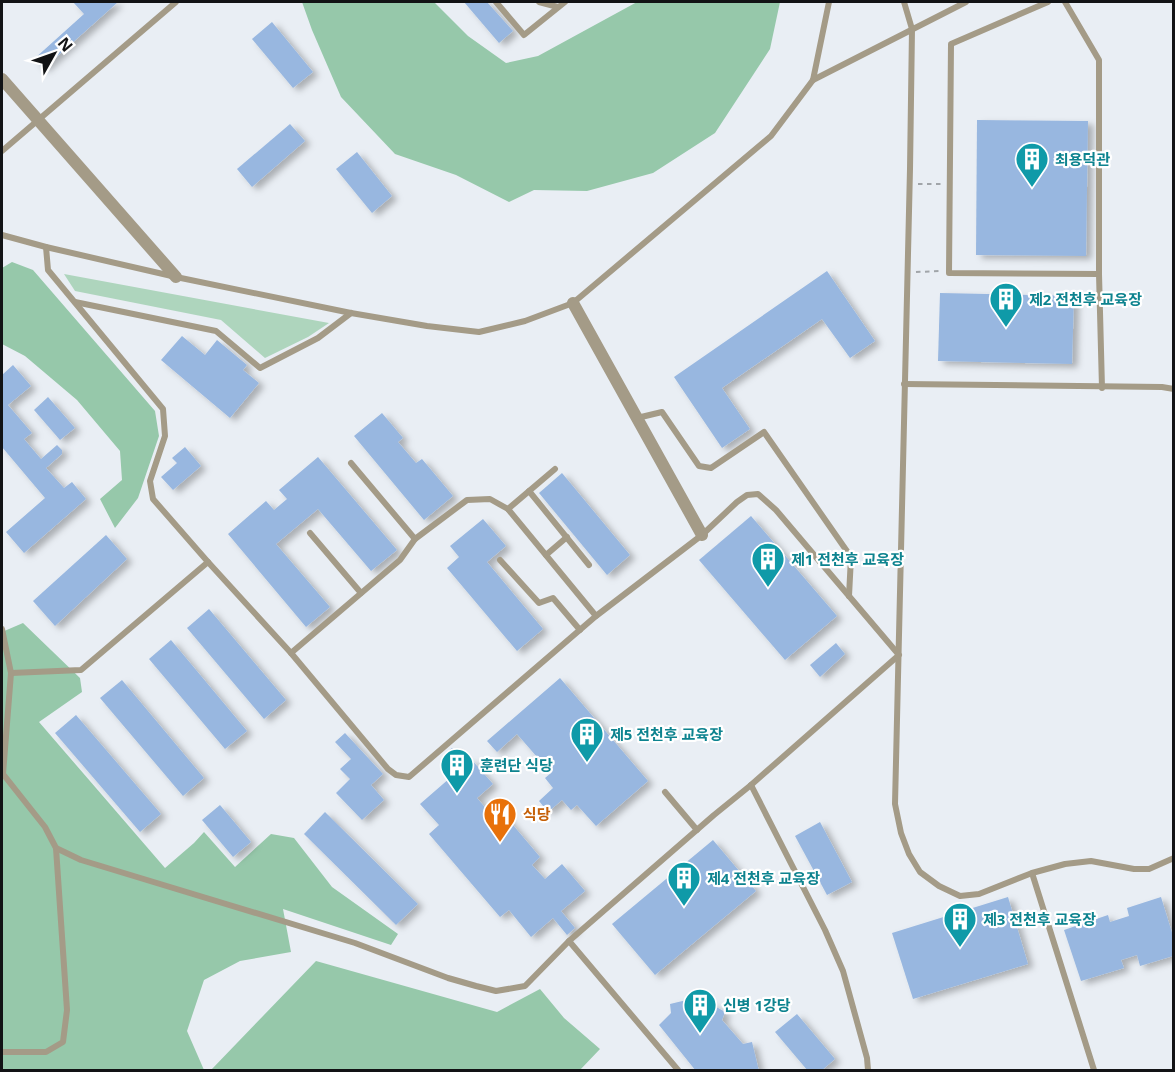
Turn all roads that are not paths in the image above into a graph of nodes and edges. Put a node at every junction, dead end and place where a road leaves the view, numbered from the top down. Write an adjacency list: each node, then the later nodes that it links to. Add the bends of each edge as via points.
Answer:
1 (176, 2): 14 (lane)
2 (496, 2): 10 (lane, via 524,35)
3 (539, 2): 10 (lane)
4 (565, 2): 10 (lane)
5 (829, 2): 13 (lane)
6 (904, 2): 11 (lane)
7 (966, 2): 11 (lane)
8 (1048, 2): 18 (lane, via 951,44 949,273)
9 (1065, 2): 18 (lane, via 1099,60)
10 (558, 7)
11 (912, 29): 13 (lane); 23 (lane)
12 (2, 79): 14 (street)
13 (813, 80): 21 (lane, via 771,136)
14 (38, 120): 15 (lane); 19 (street)
15 (2, 151)
16 (2, 235): 17 (lane)
17 (46, 247): 19 (lane); 20 (lane, via 48,270)
18 (1099, 274): 24 (lane)
19 (176, 277): 22 (lane)
20 (75, 302): 22 (lane, via 216,331 260,368 318,338); 37 (lane, via 163,409 165,436 150,481 153,499)
21 (573, 303): 22 (lane, via 525,321 479,332); 26 (street)
22 (351, 313)
23 (904, 384): 24 (lane); 45 (lane)
24 (1102, 388): 25 (lane)
25 (1173, 389)
26 (637, 418): 32 (street); 40 (lane, via 662,412 699,466 711,468 764,432 851,557)
27 (351, 463): 34 (lane)
28 (555, 469): 29 (lane)
29 (529, 491): 30 (lane); 33 (lane)
30 (508, 509): 34 (lane, via 490,499 467,500); 35 (lane)
31 (310, 532): 39 (lane)
32 (702, 535): 40 (lane, via 737,502 758,494); 41 (lane)
33 (567, 537): 35 (lane); 38 (lane)
34 (415, 539): 39 (lane, via 400,560)
35 (546, 555): 41 (lane)
36 (500, 560): 43 (lane, via 539,603 554,598)
37 (208, 562): 44 (lane); 46 (lane, via 81,670)
38 (589, 565)
39 (361, 593): 44 (lane)
40 (849, 596): 45 (lane)
41 (596, 616): 43 (lane)
42 (2, 629): 46 (lane)
43 (580, 630): 44 (lane, via 409,777 388,769)
44 (291, 653)
45 (899, 655): 47 (lane); 52 (lane, via 895,804 909,854 920,872 960,896 979,894)
46 (11, 673): 50 (lane, via 3,774 45,827)
47 (751, 785): 49 (lane); 56 (lane, via 843,971)
48 (665, 792): 49 (lane)
49 (697, 830): 53 (lane)
50 (56, 848): 53 (lane, via 81,860 354,943 448,978 496,991 525,986); 54 (lane, via 67,1010 63,1042 46,1052)
51 (1173, 858): 52 (lane, via 1149,869 1091,861)
52 (1032, 873): 57 (lane)
53 (569, 941): 55 (lane)
54 (2, 1052)
55 (678, 1071)
56 (868, 1071)
57 (1094, 1071)

